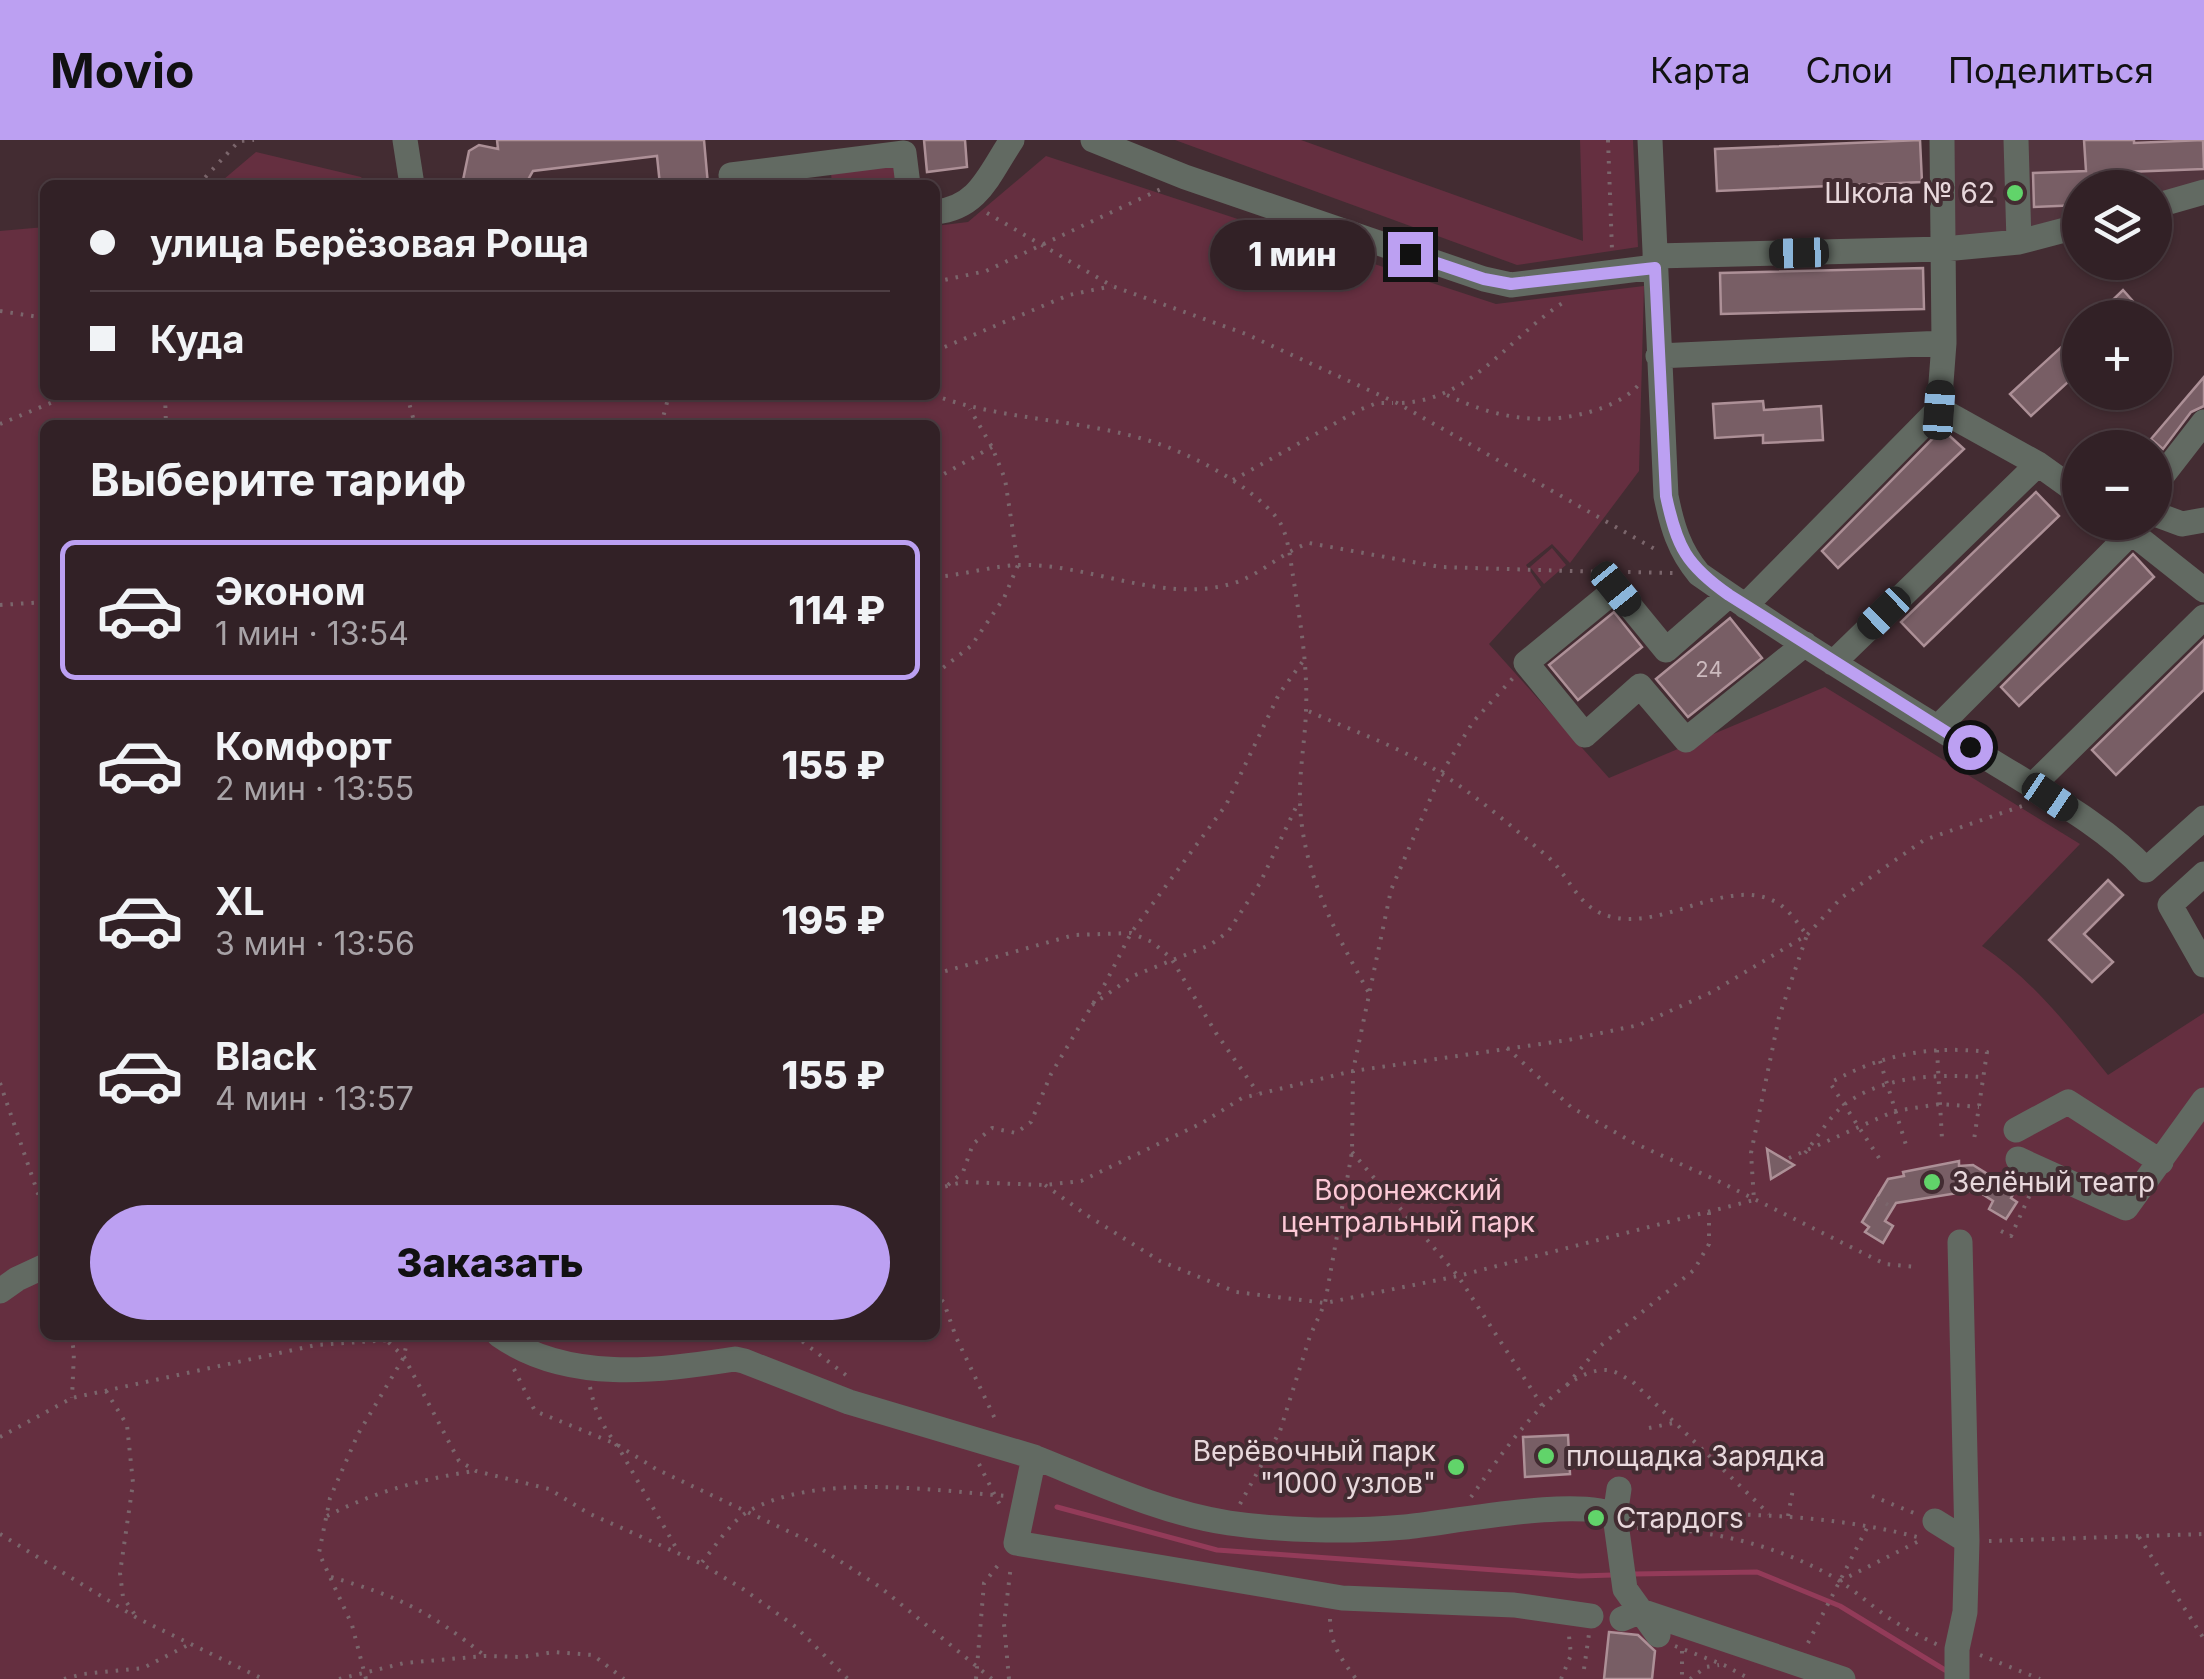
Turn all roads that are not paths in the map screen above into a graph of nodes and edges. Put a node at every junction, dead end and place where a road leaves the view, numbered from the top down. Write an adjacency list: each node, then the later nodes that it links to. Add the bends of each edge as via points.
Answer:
1 (405, 140): 7 (street)
2 (1012, 140): 12 (street, via 969,203)
3 (1093, 140): 16 (street, via 1484,279 1511,284)
4 (1650, 140): 16 (street)
5 (1942, 140): 15 (street)
6 (2016, 140): 14 (street)
7 (411, 180)
8 (732, 180): 9 (street, via 732,175 904,153)
9 (907, 180)
10 (2204, 192): 11 (street)
11 (2172, 201)
12 (940, 212)
13 (2062, 231): 14 (street)
14 (2019, 242): 15 (street)
15 (1944, 249): 16 (street); 17 (street)
16 (1655, 262): 18 (street)
17 (1944, 343): 18 (street); 19 (street)
18 (1658, 356): 29 (street, via 1674,531 1699,574)
19 (1939, 410): 22 (street); 29 (street)
20 (2204, 422): 21 (street)
21 (2172, 463)
22 (2038, 464): 23 (street); 32 (street)
23 (2062, 481)
24 (2172, 520): 25 (street)
25 (2204, 520)
26 (2115, 540): 33 (street)
27 (2145, 540): 28 (street)
28 (2204, 590)
29 (1737, 600): 31 (street); 31 (street, via 1666,650 1616,589 1526,663 1585,734 1640,686 1686,740)
30 (2204, 617): 34 (street)
31 (1805, 644): 32 (street)
32 (1833, 663): 33 (street)
33 (1938, 728): 34 (street)
34 (2041, 792): 36 (street, via 2128,850)
35 (2204, 818): 36 (street)
36 (2146, 870): 38 (street)
37 (2204, 874): 38 (street)
38 (2170, 904): 39 (street); 40 (street)
39 (2204, 944)
40 (2204, 965)
41 (2204, 1100): 44 (street)
42 (2016, 1130): 44 (street, via 2068,1102)
43 (2018, 1159): 44 (street, via 2126,1208)
44 (2161, 1162)
45 (1960, 1242): 51 (street)
46 (40, 1268): 47 (street)
47 (0, 1290)
48 (507, 1340): 49 (street, via 585,1366 624,1370 735,1359 849,1402)
49 (1034, 1457): 52 (street, via 1016,1543 1342,1598); 53 (street, via 1131,1496 1229,1523 1345,1530 1616,1511 1626,1590 1639,1623 1802,1656)
50 (1935, 1532): 51 (street)
51 (1970, 1542): 54 (street)
52 (1580, 1614)
53 (1843, 1679)
54 (1957, 1679)

